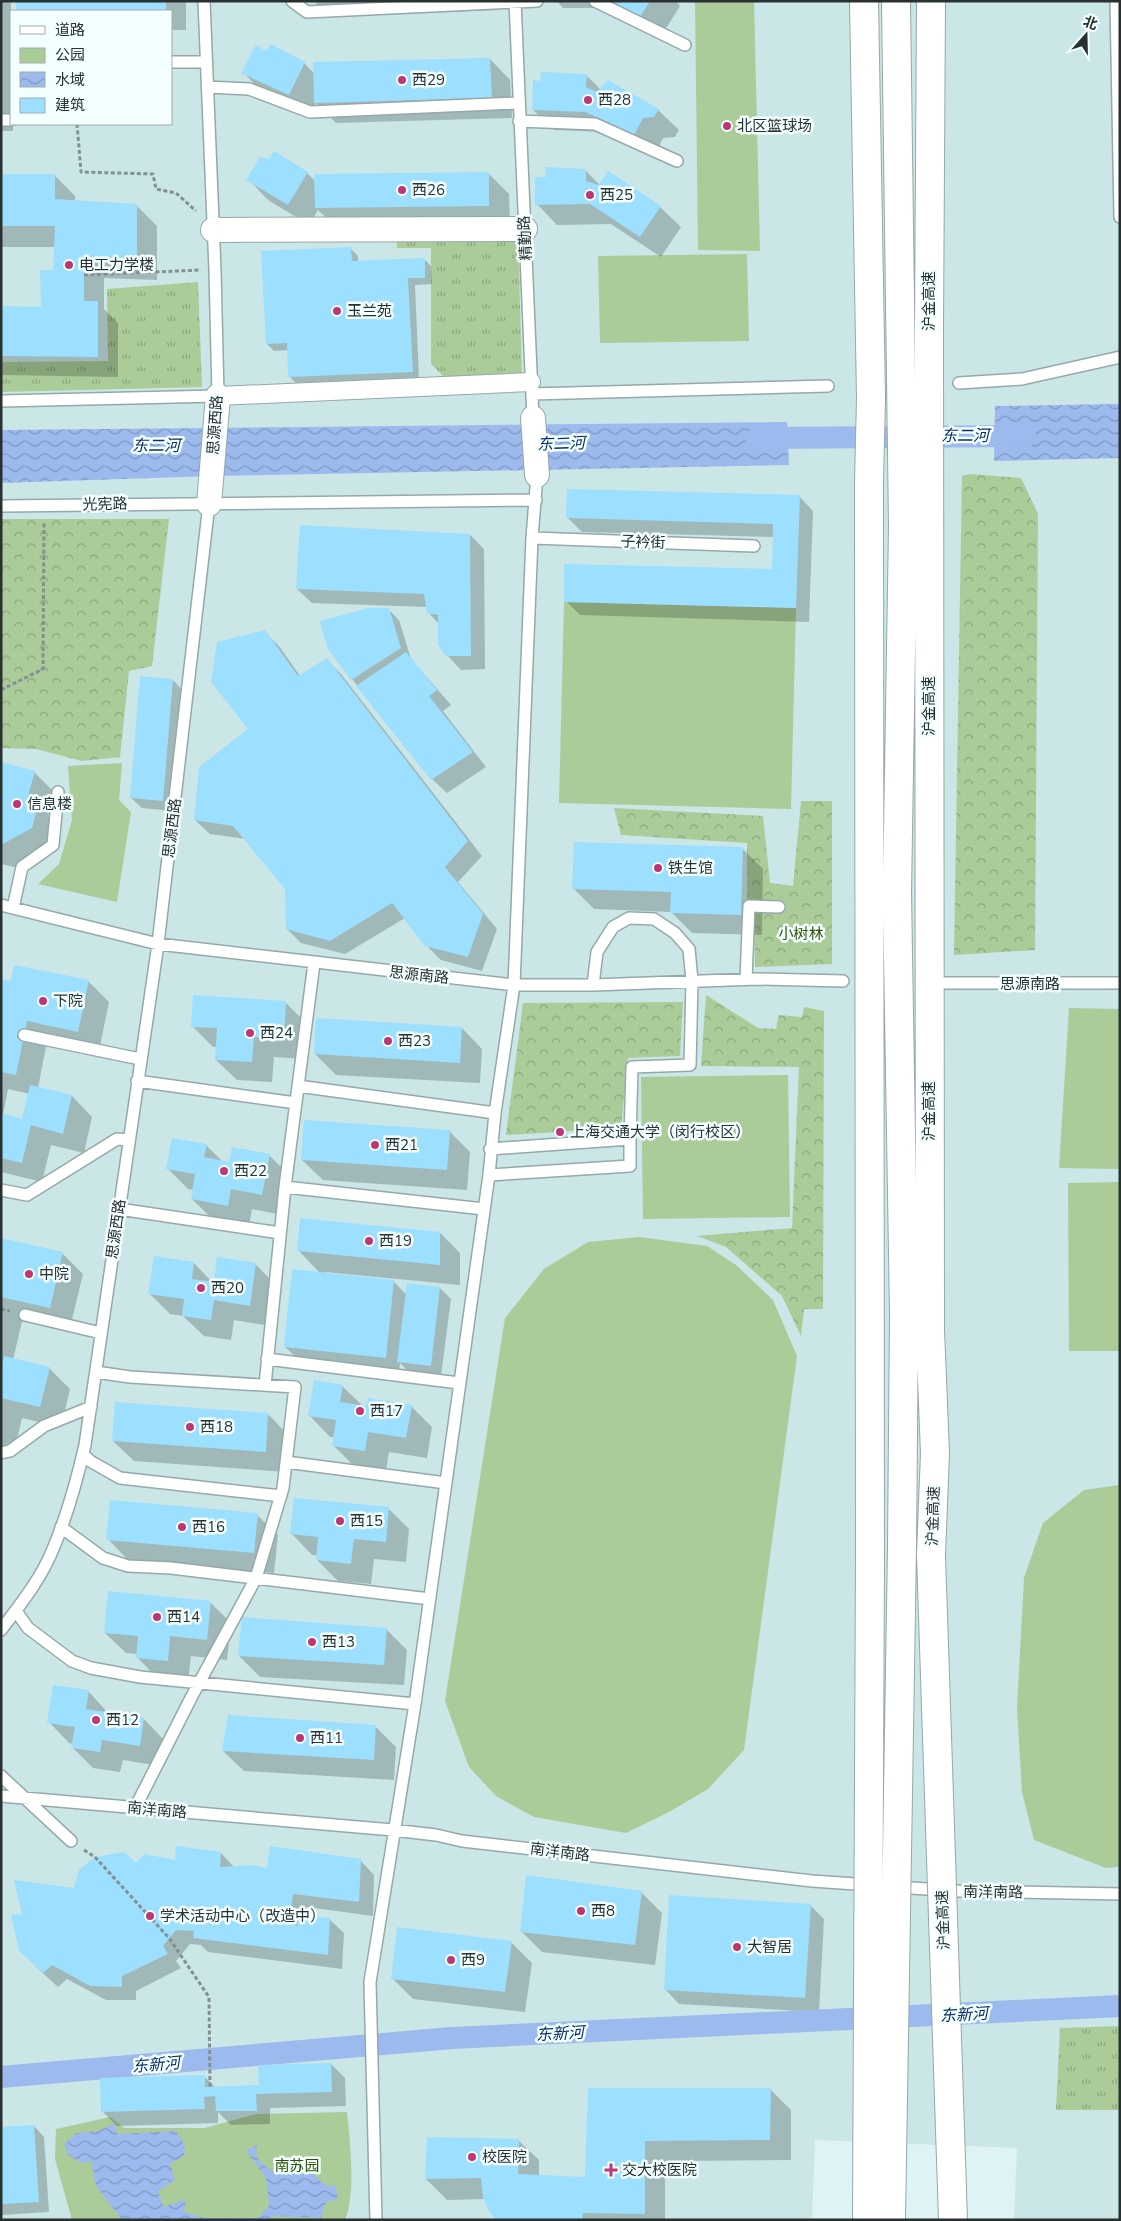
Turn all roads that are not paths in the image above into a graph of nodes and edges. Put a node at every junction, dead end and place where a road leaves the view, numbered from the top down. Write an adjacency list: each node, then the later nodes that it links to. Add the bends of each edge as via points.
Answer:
1 (204, 1): 13 (lane, 思源西路)
2 (292, 1): 9 (lane, via 307,12)
3 (537, 1): 9 (lane)
4 (595, 1): 11 (lane)
5 (864, 1): 88 (highway, bridge, via 871,398)
6 (896, 1): 89 (highway, 沪金高速, bridge, via 902,488 897,893 904,1314)
7 (931, 1): 90 (highway, 沪金高速, bridge, via 932,1555)
8 (1116, 1): 10 (lane)
9 (515, 2): 15 (lane, 精勤路)
10 (1118, 18): 18 (lane)
11 (685, 45)
12 (172, 62): 13 (lane)
13 (206, 62): 14 (lane, 思源西路)
14 (207, 87): 15 (lane, via 249,89 310,112); 20 (lane, 思源西路)
15 (518, 103): 16 (lane, 精勤路)
16 (519, 121): 17 (lane, via 595,124); 19 (lane, 精勤路)
17 (676, 161)
18 (1120, 217)
19 (525, 229): 20 (street); 24 (lane, 精勤路)
20 (213, 230): 25 (lane, 思源西路)
21 (1120, 357): 22 (lane, via 1022,379)
22 (959, 382)
23 (828, 386): 24 (lane)
24 (531, 388): 25 (street); 27 (lane, 精勤路)
25 (218, 396): 26 (lane); 29 (street, 思源西路)
26 (1, 401)
27 (533, 418): 28 (street, 精勤路)
28 (536, 475): 30 (lane)
29 (210, 498): 30 (lane, 光宪路); 31 (lane, 光宪路); 37 (lane, 思源西路)
30 (536, 500): 32 (lane)
31 (1, 506)
32 (532, 538): 33 (lane, 子衿街); 44 (lane)
33 (754, 546)
34 (58, 792): 35 (lane, via 53,844 22,867)
35 (7, 907): 37 (lane, 思源南路)
36 (779, 907): 39 (lane, via 749,906)
37 (158, 944): 38 (lane, 思源南路); 47 (lane, 思源西路)
38 (314, 963): 44 (lane, 思源南路); 49 (lane)
39 (746, 979): 40 (lane, 思源南路); 41 (lane, 思源南路)
40 (692, 981): 45 (lane, 思源南路); 45 (lane, via 688,950 675,933 654,918 630,918 613,927 597,952); 53 (lane, via 690,1065 632,1067)
41 (843, 981)
42 (941, 983): 43 (lane, 思源南路)
43 (1120, 983)
44 (514, 985): 45 (lane, 思源南路); 51 (lane)
45 (593, 986)
46 (24, 1035): 47 (lane)
47 (140, 1059): 48 (lane, 思源西路)
48 (137, 1081): 50 (lane); 52 (lane, 思源西路)
49 (298, 1086): 50 (lane); 51 (lane)
50 (296, 1102): 56 (lane)
51 (495, 1113): 54 (lane)
52 (129, 1140): 57 (lane, via 117,1139 27,1195); 58 (lane, 思源西路)
53 (630, 1140): 54 (lane); 55 (lane, via 630,1166)
54 (490, 1149): 55 (lane)
55 (489, 1175): 59 (lane)
56 (285, 1187): 59 (lane); 60 (lane)
57 (1, 1190)
58 (119, 1209): 60 (lane); 62 (lane, 思源西路)
59 (484, 1209): 65 (lane)
60 (280, 1233): 63 (lane)
61 (24, 1315): 62 (lane)
62 (102, 1333): 64 (lane, 思源西路)
63 (267, 1359): 65 (lane); 66 (lane)
64 (96, 1372): 66 (lane); 67 (lane, 思源西路)
65 (459, 1383): 71 (lane)
66 (265, 1385): 70 (lane, via 295,1387)
67 (91, 1407): 68 (lane, via 44,1426 10,1451); 69 (lane, 思源西路)
68 (1, 1453)
69 (83, 1454): 72 (lane, via 120,1478); 73 (lane, 思源西路)
70 (286, 1462): 71 (lane); 72 (lane)
71 (446, 1484): 75 (lane)
72 (281, 1496): 74 (lane)
73 (61, 1527): 74 (lane, via 103,1558 128,1566); 76 (lane, 思源西路, via 53,1550)
74 (256, 1578): 75 (lane); 78 (lane)
75 (430, 1599): 79 (lane)
76 (16, 1611): 77 (lane, 思源西路); 78 (lane, via 28,1628 72,1662 140,1677)
77 (1, 1630)
78 (199, 1682): 79 (lane); 83 (lane)
79 (415, 1704): 84 (lane)
80 (1, 1776): 82 (lane)
81 (1, 1796): 82 (lane, 南洋南路)
82 (26, 1799): 83 (lane, 南洋南路); 85 (lane)
83 (135, 1808): 84 (lane, 南洋南路)
84 (393, 1830): 86 (lane, 南洋南路, via 462,1841 812,1881 958,1892); 87 (lane, via 370,1982)
85 (71, 1841)
86 (1120, 1894)
87 (376, 2220)
88 (867, 2220)
89 (891, 2220)
90 (953, 2220)

